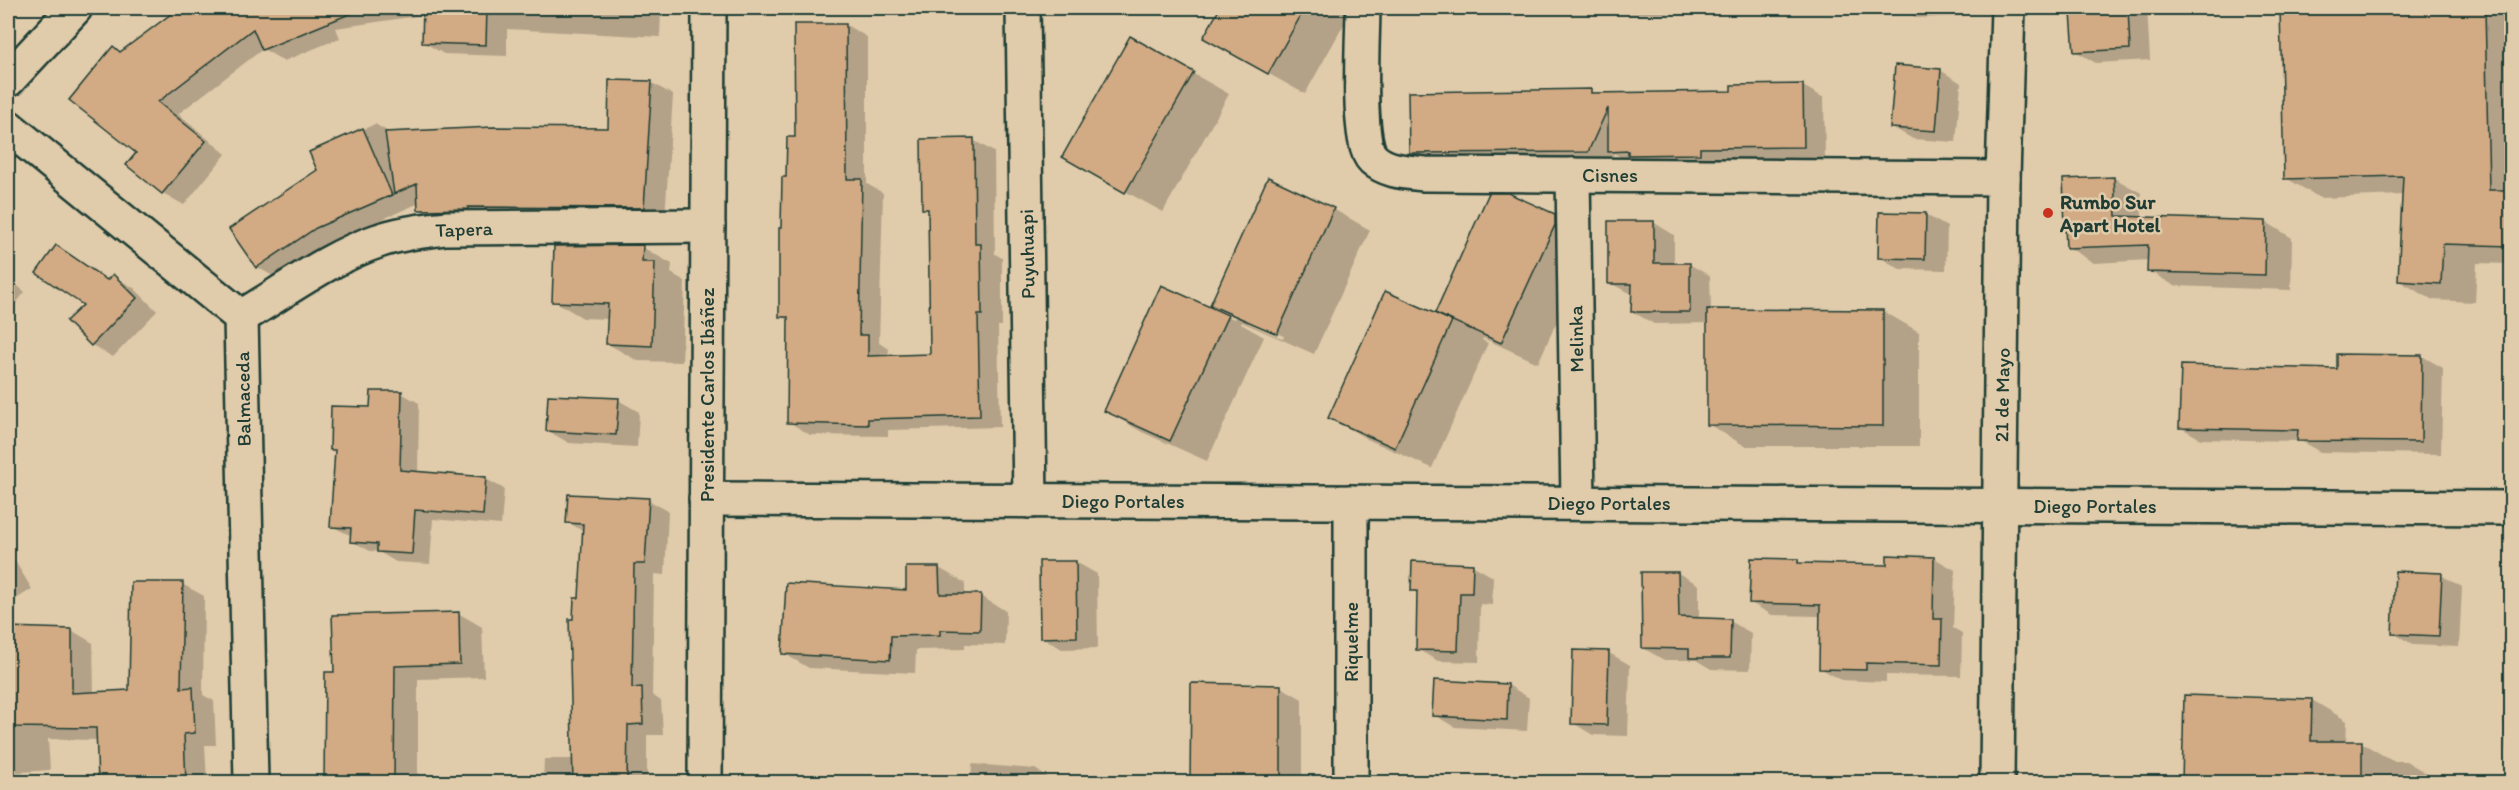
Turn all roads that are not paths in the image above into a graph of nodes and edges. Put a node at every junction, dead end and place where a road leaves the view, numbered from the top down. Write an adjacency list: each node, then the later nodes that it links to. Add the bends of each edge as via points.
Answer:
1 (75, 8): 6 (street)
2 (710, 8): 10 (street, Presidente Carlos Ibáñez)
3 (1023, 8): 13 (street, Puyuhuapi)
4 (1363, 8): 8 (street, Cisnes, via 1364,136 1370,157 1380,165 1425,174)
5 (2008, 8): 9 (street, 21 de Mayo)
6 (8, 80)
7 (8, 127): 11 (street)
8 (1574, 175): 9 (street, Cisnes); 15 (street, Melinka)
9 (2003, 178): 16 (street, 21 de Mayo)
10 (708, 226): 11 (street, Tapera, via 446,228 410,233 350,252); 12 (street, Presidente Carlos Ibáñez)
11 (241, 317): 18 (street, Balmaceda)
12 (706, 499): 13 (street, Diego Portales); 19 (street, Presidente Carlos Ibáñez)
13 (1030, 501): 14 (street, Diego Portales)
14 (1351, 502): 15 (street, Diego Portales); 20 (street, Riquelme)
15 (1578, 503): 16 (street, Diego Portales)
16 (2000, 506): 17 (street, Diego Portales); 21 (street, 21 de Mayo)
17 (2511, 508)
18 (251, 783)
19 (705, 783)
20 (1351, 783)
21 (1997, 783)

